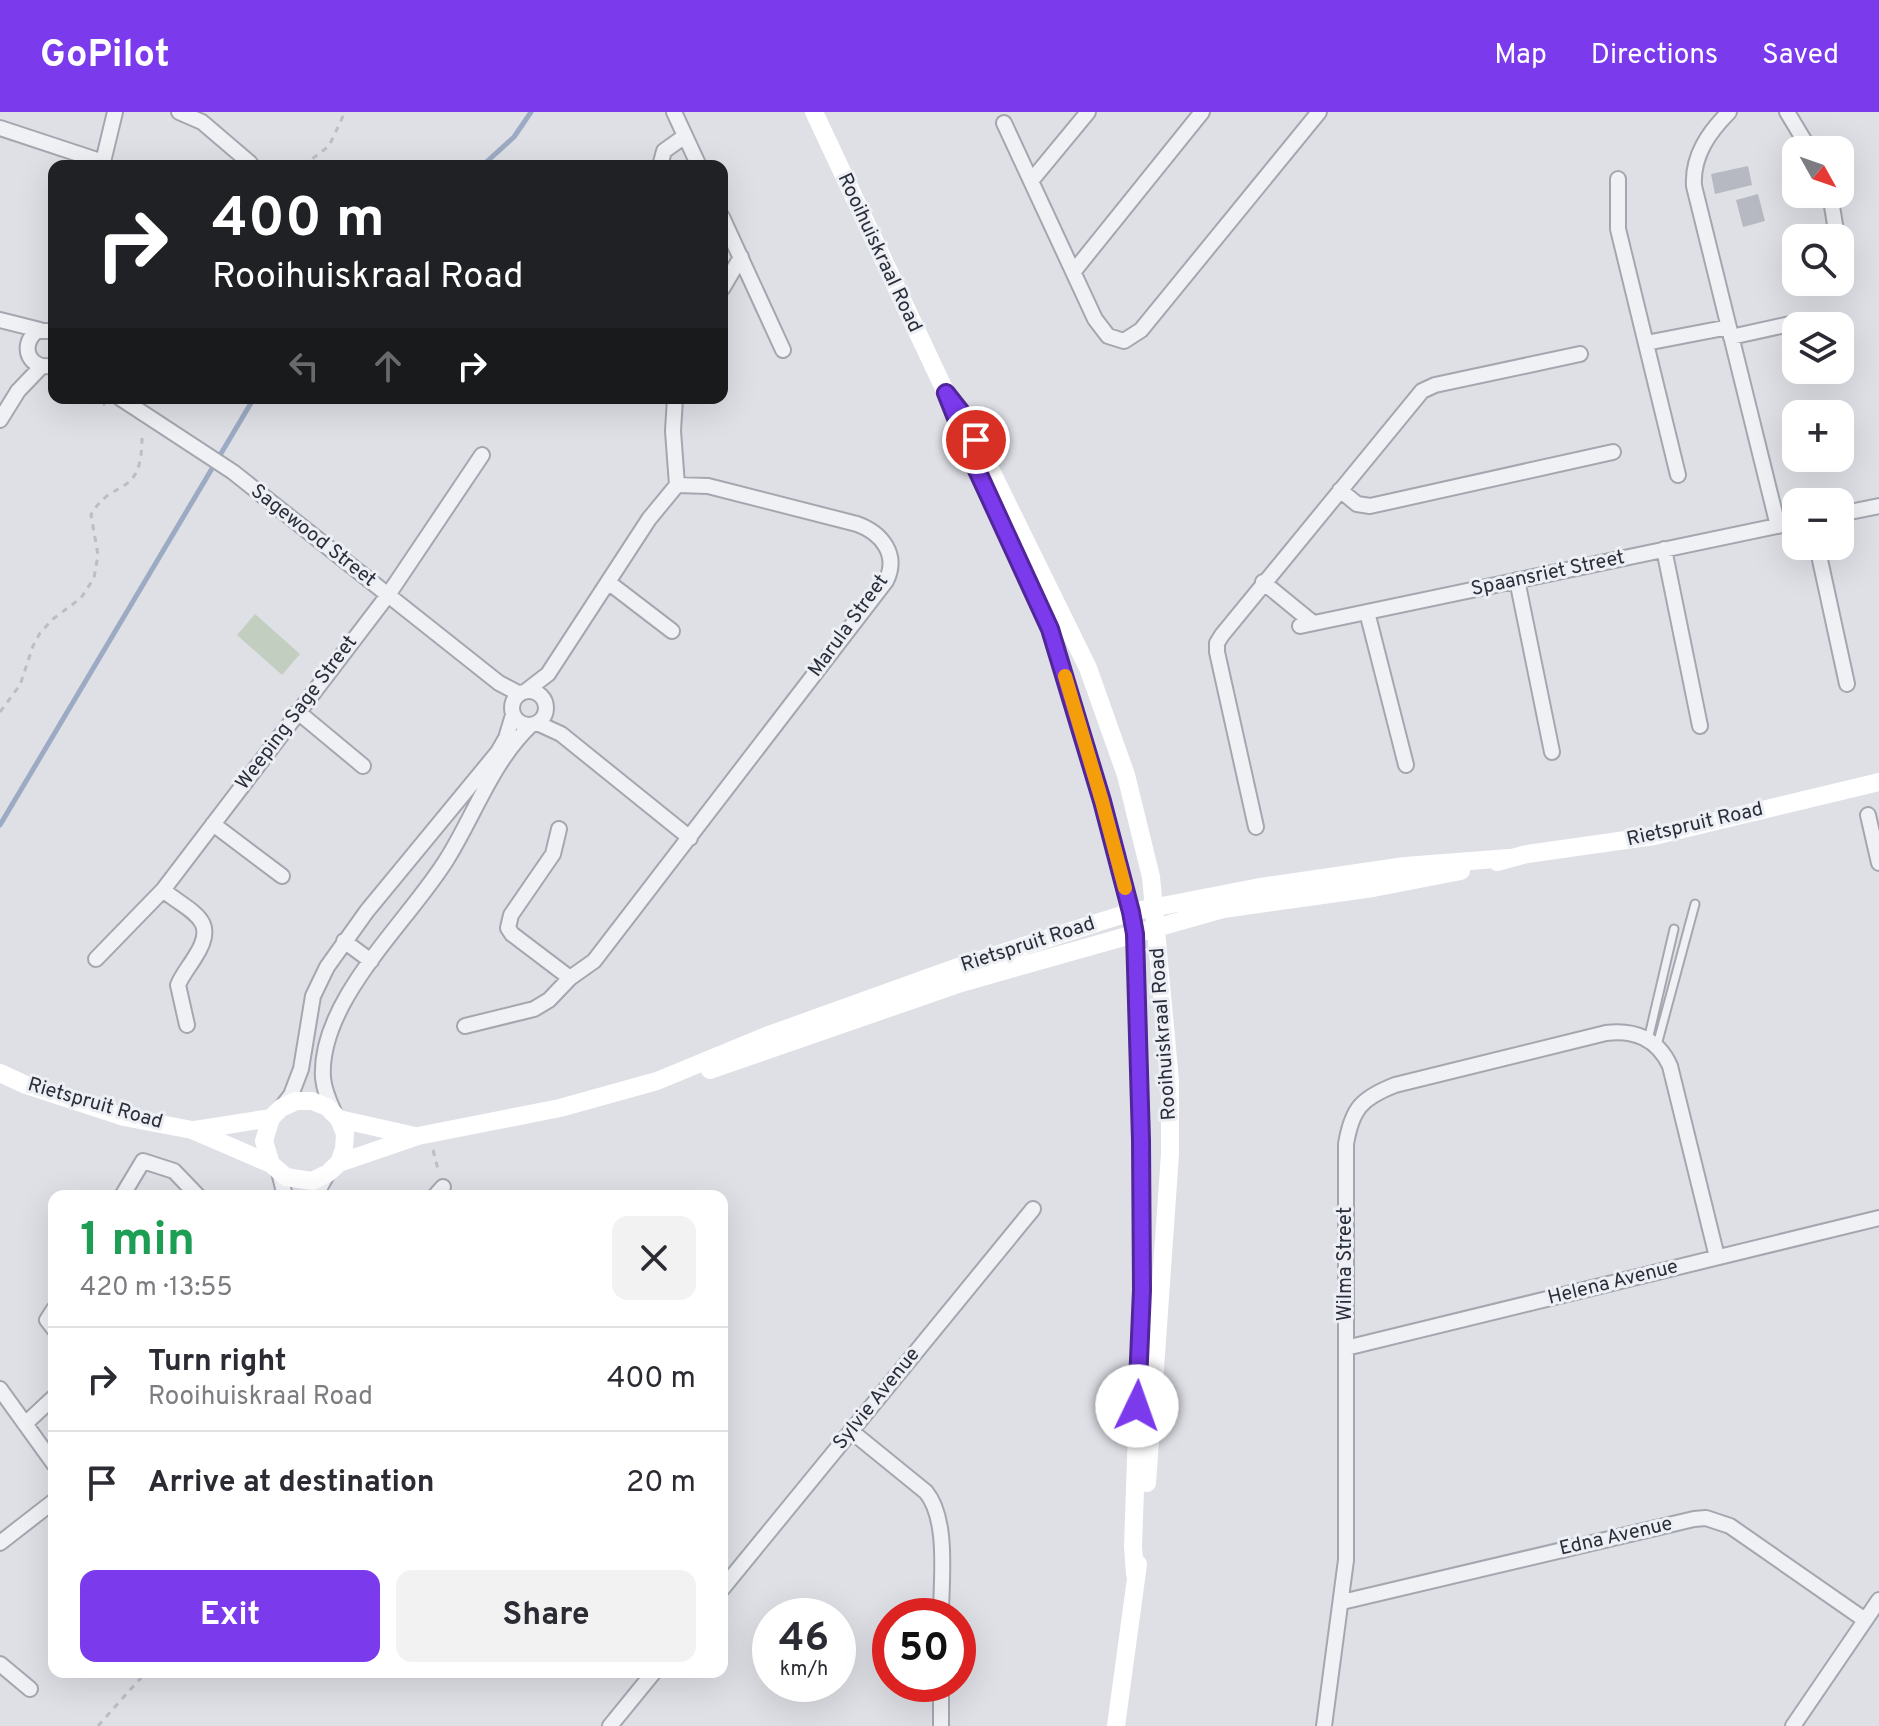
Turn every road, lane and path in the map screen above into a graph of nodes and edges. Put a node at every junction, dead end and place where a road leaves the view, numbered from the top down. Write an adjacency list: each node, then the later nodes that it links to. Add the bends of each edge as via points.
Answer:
1 (115, 112): 16 (street)
2 (179, 112): 17 (street, via 202,122)
3 (345, 112): 18 (path, via 329,146)
4 (674, 112): 13 (street)
5 (814, 112): 39 (street, Rooihuiskraal Road)
6 (1088, 112): 22 (street)
7 (1202, 112): 25 (street)
8 (1319, 112): 25 (street, via 1135,336 1120,341 1104,333)
9 (1729, 112): 31 (street, via 1704,142 1694,178)
10 (1787, 112): 14 (street)
11 (1004, 123): 22 (street)
12 (0, 128): 15 (street)
13 (685, 136): 19 (street, via 664,151); 20 (street)
14 (1802, 136)
15 (91, 160)
16 (103, 160)
17 (246, 160)
18 (311, 160)
19 (662, 160)
20 (696, 160)
21 (1618, 179): 32 (street, via 1618,229)
22 (1031, 181): 25 (street)
23 (728, 230): 24 (street)
24 (741, 257): 26 (street); 34 (street)
25 (1074, 271)
26 (728, 279)
27 (0, 320): 29 (street); 33 (street)
28 (1782, 324): 31 (street)
29 (48, 329)
30 (48, 329): 33 (street, via 32,335)
31 (1730, 332): 32 (street); 54 (street)
32 (1646, 343): 48 (street)
33 (27, 349): 36 (street, via 33,362); 38 (street)
34 (783, 350)
35 (1580, 354): 50 (street, via 1427,388)
36 (48, 364)
37 (48, 367): 38 (street)
38 (18, 391): 44 (street)
39 (946, 393): 86 (street, Rooihuiskraal Road, via 976,440 1088,668 1126,775); 87 (street, Rooihuiskraal Road, via 1050,629)
40 (102, 404): 43 (path)
41 (129, 404): 60 (street, Sagewood Street, via 233,472)
42 (675, 404): 49 (street)
43 (105, 406)
44 (0, 420)
45 (142, 429): 67 (path, via 142,450 130,484 99,502 91,515 98,555 88,590 40,633 20,685)
46 (1613, 452): 50 (street, via 1370,506 1357,504)
47 (482, 455): 60 (street, Weeping Sage Street)
48 (1678, 475)
49 (677, 485): 58 (street); 80 (street, Marula Street, via 708,486 857,524 878,535 891,562 886,581)
50 (1340, 490): 59 (street)
51 (1879, 506): 52 (street)
52 (1854, 511)
53 (1782, 525): 54 (street, Spaansriet Street)
54 (1778, 526): 55 (street, Spaansriet Street)
55 (1664, 549): 57 (street, Spaansriet Street); 70 (street)
56 (1820, 560): 64 (street)
57 (1517, 580): 61 (street, Spaansriet Street); 72 (street)
58 (608, 582): 62 (street); 63 (street)
59 (1263, 582): 61 (street, Spaansriet Street, via 1306,624); 78 (street, via 1217,643)
60 (388, 595): 65 (street, Sagewood Street); 68 (street, Weeping Sage Street)
61 (1367, 612): 73 (street)
62 (672, 631)
63 (548, 674): 65 (street); 66 (street)
64 (1847, 684)
65 (518, 701): 66 (street, via 536,693); 69 (street, via 520,723); 91 (street, via 498,752)
66 (545, 704): 69 (street); 71 (street)
67 (0, 712)
68 (298, 712): 74 (street); 77 (street, Weeping Sage Street)
69 (534, 724): 71 (street); 93 (street, via 505,755 446,862)
70 (1700, 726)
71 (561, 734): 80 (street)
72 (1552, 752)
73 (1406, 765)
74 (363, 766)
75 (1879, 782): 81 (street, Rietspruit Road, via 1625,842)
76 (1868, 815): 82 (street)
77 (213, 824): 83 (street); 84 (street, Weeping Sage Street)
78 (1256, 827)
79 (559, 829): 94 (street, via 548,864 511,915 508,928)
80 (690, 838): 94 (street, Marula Street, via 594,961)
81 (1509, 858): 86 (street, Rietspruit Road, via 1405,866); 88 (street, Rietspruit Road, via 1373,888 1223,909)
82 (1879, 863)
83 (282, 876)
84 (163, 890): 92 (street, Weeping Sage Street); 95 (street, via 206,930 178,985)
85 (1695, 904): 97 (lane)
86 (1155, 907): 87 (street, Rietspruit Road); 88 (street, Rooihuiskraal Road)
87 (1131, 912): 90 (street, Rooihuiskraal Road); 99 (street, Rietspruit Road, via 958,967)
88 (1157, 928): 90 (street, Rietspruit Road); 122 (street, Rooihuiskraal Road, via 1170,1081 1170,1154)
89 (1674, 929): 97 (lane)
90 (1135, 934): 99 (street, Rietspruit Road, via 961,983 741,1061); 122 (street, Rooihuiskraal Road, via 1142,1260)
91 (344, 941): 93 (street); 100 (street, via 313,996 301,1069 291,1095)
92 (96, 959)
93 (371, 961): 101 (street, via 343,1003 326,1044 323,1080)
94 (570, 978): 96 (street, Marula Street, via 534,1009)
95 (187, 1025)
96 (465, 1026)
97 (1652, 1043): 113 (street, via 1670,1066); 114 (street, Wilma Street, via 1625,1031 1606,1033 1395,1085 1364,1101 1352,1118 1346,1144)
98 (0, 1073): 102 (street, Rietspruit Road, via 124,1117)
99 (657, 1081): 103 (street, Rietspruit Road, via 560,1108)
100 (276, 1113): 101 (street, via 304,1100 320,1103); 102 (street, Rietspruit Road, via 242,1125); 104 (street, via 264,1141)
101 (336, 1116): 103 (street, Rietspruit Road); 105 (street, via 345,1142)
102 (192, 1130): 104 (street, Rietspruit Road)
103 (423, 1135): 105 (street, Rietspruit Road); 110 (path)
104 (275, 1168): 105 (street, via 303,1181 321,1178); 108 (street)
105 (334, 1168): 109 (street)
106 (126, 1190): 107 (street, via 143,1161 174,1171)
107 (192, 1190)
108 (283, 1190)
109 (319, 1190)
110 (439, 1190)
111 (1033, 1209): 118 (street, Sylvie Avenue)
112 (1879, 1218): 113 (street, Helena Avenue)
113 (1717, 1257): 114 (street, Helena Avenue)
114 (1346, 1348): 126 (street, Wilma Street)
115 (0, 1389): 117 (street)
116 (48, 1403): 117 (street)
117 (25, 1424): 119 (street)
118 (851, 1431): 123 (street, Sylvie Avenue); 124 (street, via 934,1503)
119 (48, 1456)
120 (48, 1506): 121 (street)
121 (0, 1543)
122 (1135, 1574): 136 (street, Rooihuiskraal Road)
123 (728, 1582)
124 (941, 1598)
125 (1879, 1600): 127 (street)
126 (1342, 1602): 127 (street, Edna Avenue, via 1706,1518 1730,1526); 137 (street, Wilma Street)
127 (1865, 1620): 138 (street)
128 (0, 1664): 131 (street)
129 (141, 1678): 133 (path)
130 (649, 1678): 134 (street)
131 (30, 1689)
132 (941, 1702): 135 (street)
133 (98, 1726)
134 (610, 1726)
135 (941, 1726)
136 (1116, 1726)
137 (1324, 1726)
138 (1793, 1726)

